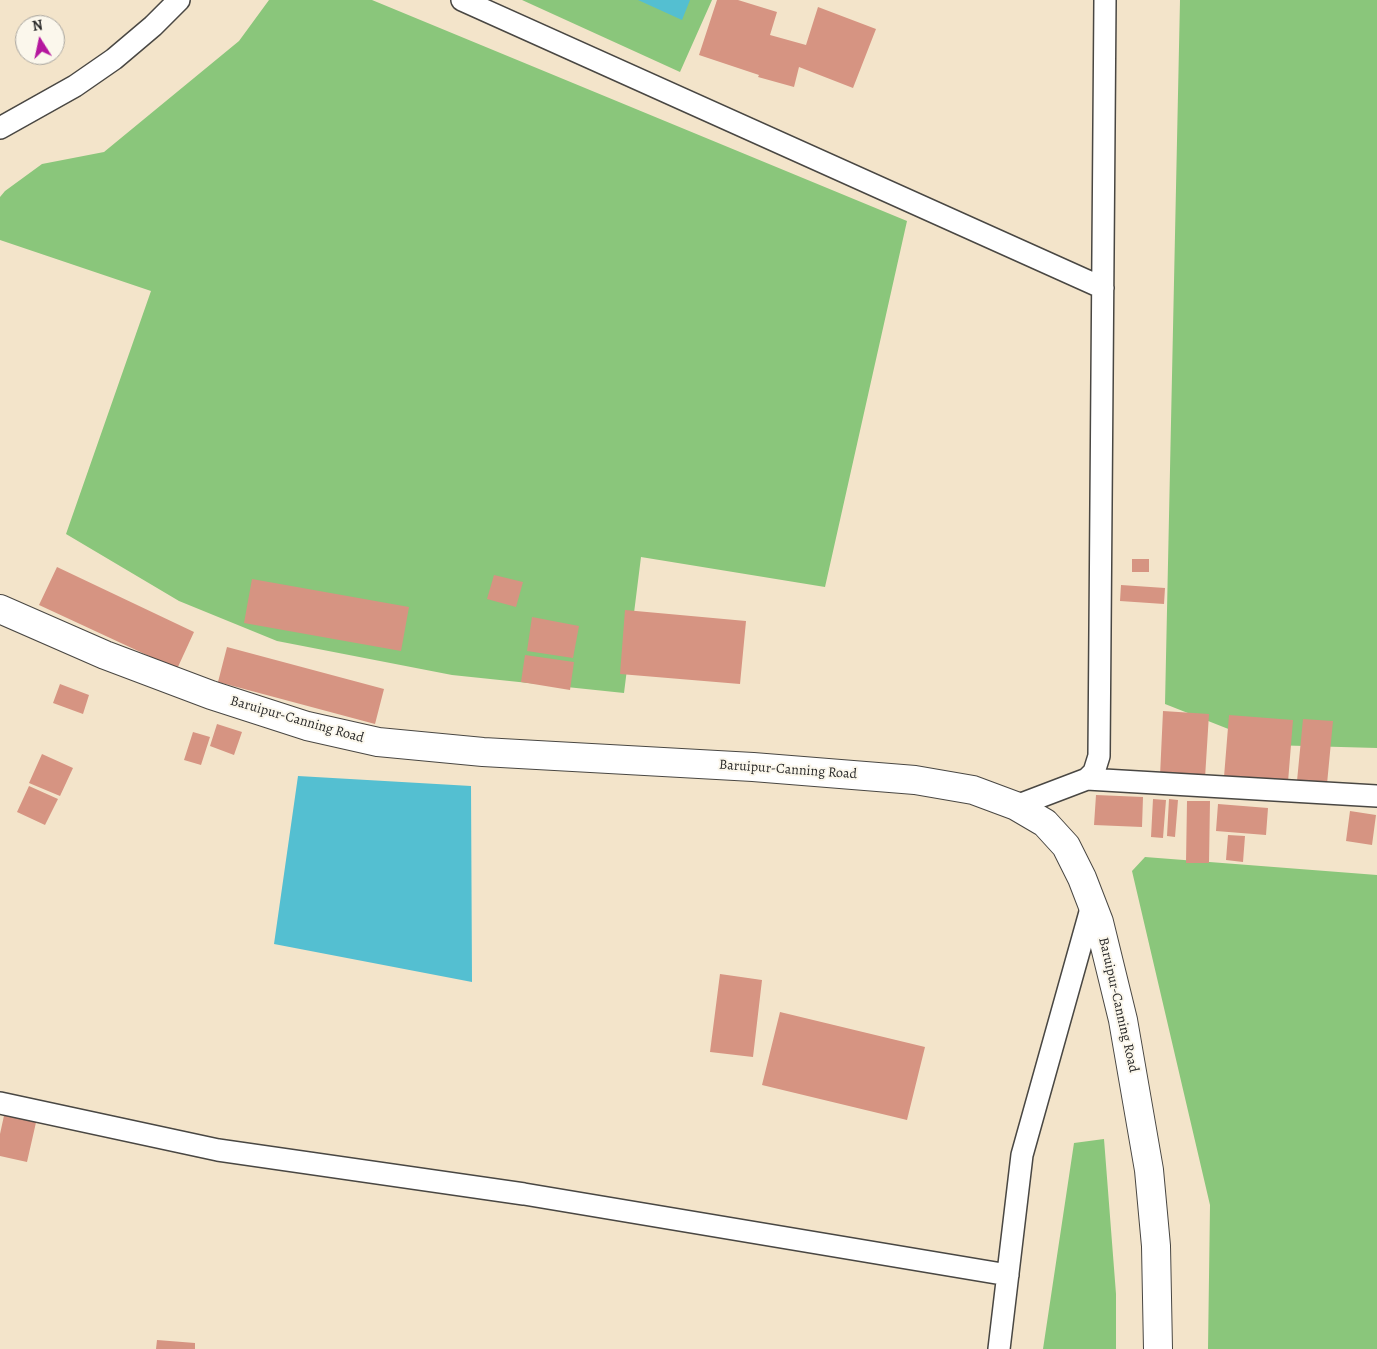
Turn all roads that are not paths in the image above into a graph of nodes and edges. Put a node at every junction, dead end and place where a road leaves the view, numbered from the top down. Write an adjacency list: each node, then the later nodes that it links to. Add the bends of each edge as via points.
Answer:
1 (178, 0): 4 (street, via 154,26 114,59 75,86)
2 (462, 0): 5 (street)
3 (1105, 0): 5 (street)
4 (0, 128)
5 (1103, 288): 7 (street, via 1099,756 1094,772)
6 (0, 609): 9 (main road, Baruipur-Canning Road, via 105,655 211,695 307,726 378,742 483,752 753,766 915,780 972,790)
7 (1087, 779): 8 (street); 9 (street)
8 (1377, 796)
9 (1016, 806): 10 (main road, Baruipur-Canning Road, via 1045,822 1066,846)
10 (1092, 905): 12 (street, via 1022,1155); 14 (main road, Baruipur-Canning Road, via 1123,1020 1150,1170 1156,1246)
11 (0, 1103): 12 (street, via 218,1150 524,1194)
12 (1008, 1275): 13 (street)
13 (999, 1349)
14 (1158, 1349)

